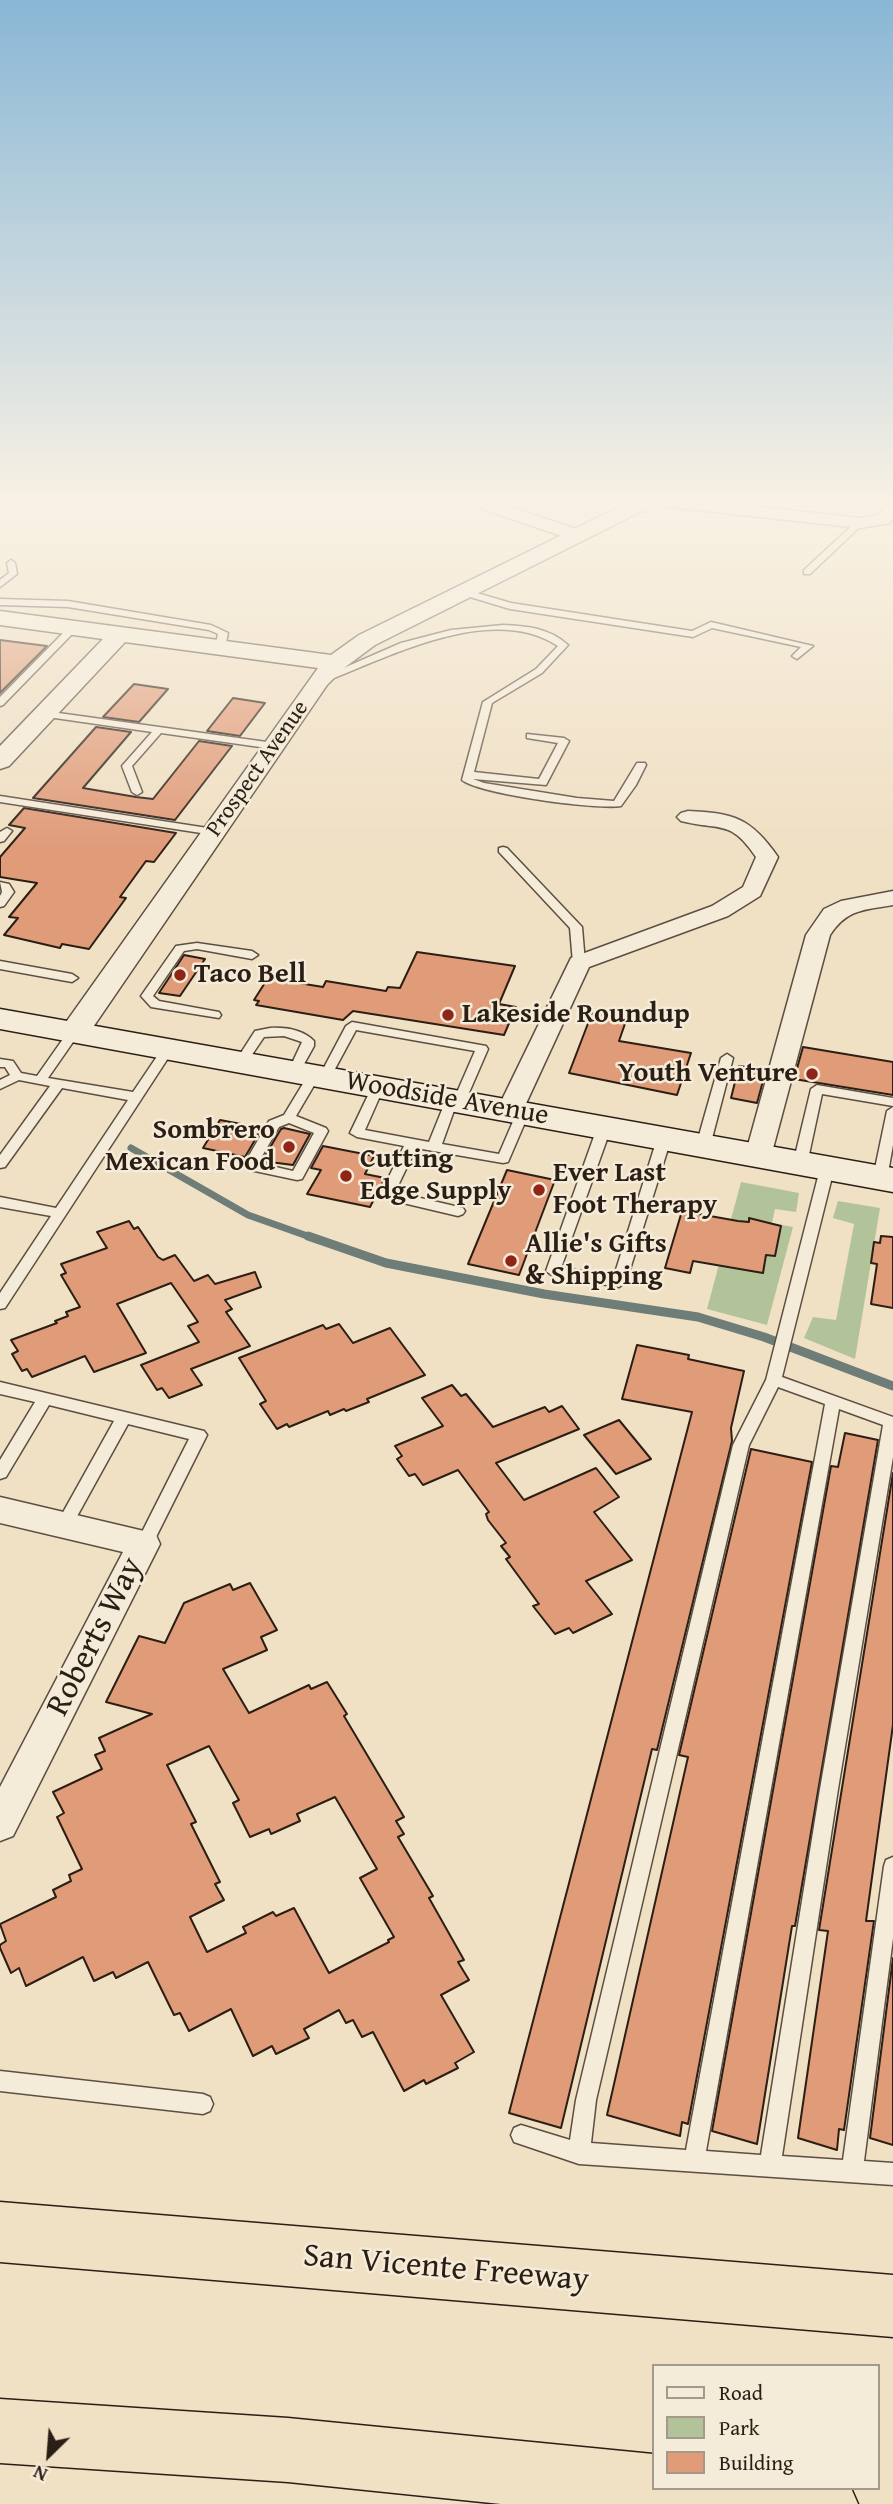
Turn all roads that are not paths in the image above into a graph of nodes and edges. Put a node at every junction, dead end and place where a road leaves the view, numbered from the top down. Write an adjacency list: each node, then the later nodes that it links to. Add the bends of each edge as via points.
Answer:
1 (133, 615): 7 (lane, via 211,628 223,633)
2 (417, 615): 9 (street, Prospect Avenue, via 367,640)
3 (568, 615): 8 (lane, via 693,634 711,625 808,646)
4 (0, 618): 5 (street)
5 (73, 628): 6 (street); 10 (lane)
6 (118, 635): 7 (street); 11 (street)
7 (220, 647): 9 (street)
8 (797, 656)
9 (327, 672): 14 (street, Prospect Avenue); 17 (lane, via 348,670 386,651 443,635 503,626 554,636 563,645 555,659 532,678 488,702)
10 (0, 703)
11 (44, 714): 12 (lane); 15 (street)
12 (159, 730): 14 (lane); 18 (lane, via 127,766)
13 (531, 736): 17 (lane, via 564,741 542,783)
14 (274, 746): 21 (street, Prospect Avenue)
15 (4, 752)
16 (641, 765): 17 (lane, via 617,804 482,786 467,779)
17 (469, 774)
18 (137, 792)
19 (0, 799): 21 (lane)
20 (688, 817): 27 (street, via 726,819 753,835 766,856 752,891 720,912)
21 (214, 832): 32 (street, Prospect Avenue)
22 (503, 850): 27 (lane, via 576,927)
23 (0, 885): 25 (lane, via 8,892)
24 (893, 898): 53 (street, via 832,914 818,934)
25 (0, 904)
26 (252, 955): 30 (lane, via 180,947 147,996 155,1004)
27 (579, 963): 46 (street)
28 (0, 965): 29 (lane)
29 (72, 978)
30 (215, 1015)
31 (0, 1019): 32 (main road, Woodside Avenue)
32 (74, 1032): 33 (main road, Woodside Avenue); 38 (lane)
33 (168, 1049): 36 (main road, Woodside Avenue); 42 (lane)
34 (727, 1058): 51 (lane)
35 (0, 1062): 37 (lane, via 9,1064)
36 (311, 1075): 41 (main road, Woodside Avenue); 43 (lane, via 352,1026 482,1049); 47 (lane)
37 (17, 1076): 38 (lane); 40 (lane)
38 (40, 1080): 39 (lane)
39 (58, 1084): 42 (lane); 54 (lane)
40 (0, 1085)
41 (378, 1087): 43 (main road, Woodside Avenue); 50 (lane, via 357,1133)
42 (136, 1097): 59 (lane)
43 (455, 1101): 46 (main road, Woodside Avenue); 52 (lane)
44 (893, 1102): 55 (lane, via 817,1089)
45 (893, 1111): 56 (lane)
46 (516, 1112): 48 (main road, Woodside Avenue); 52 (lane, via 503,1160)
47 (289, 1118): 47 (lane, via 274,1124 250,1166 297,1176 321,1131)
48 (604, 1128): 49 (main road, Woodside Avenue); 49 (lane, via 553,1271 619,1282)
49 (664, 1139): 51 (main road, Woodside Avenue)
50 (412, 1143): 52 (lane); 58 (lane, via 387,1195)
51 (703, 1146): 53 (main road, Woodside Avenue)
52 (434, 1147)
53 (758, 1156): 55 (main road, Woodside Avenue)
54 (0, 1164)
55 (813, 1166): 56 (main road, Woodside Avenue); 61 (lane, via 789,1329)
56 (886, 1179)
57 (0, 1202): 59 (lane)
58 (458, 1211)
59 (60, 1213): 60 (lane)
60 (0, 1304)
61 (776, 1373): 64 (lane); 76 (lane, via 741,1445 586,2100)
62 (0, 1388): 63 (lane)
63 (45, 1399): 65 (lane); 67 (lane)
64 (833, 1401): 66 (lane); 77 (lane)
65 (124, 1417): 69 (lane); 70 (lane, via 199,1434)
66 (892, 1423): 78 (lane)
67 (0, 1473)
68 (0, 1510): 69 (street, Roberts Way)
69 (64, 1525): 70 (street, Roberts Way)
70 (144, 1544): 71 (street, Roberts Way)
71 (0, 1824)
72 (893, 1866): 79 (lane)
73 (0, 2081): 74 (lane)
74 (203, 2104)
75 (521, 2135): 76 (lane)
76 (579, 2153): 77 (lane)
77 (694, 2161): 78 (lane)
78 (771, 2166): 79 (lane)
79 (852, 2171): 80 (lane)
80 (893, 2174)
81 (0, 2232): 82 (highway, San Vicente Freeway)
82 (893, 2306)
83 (0, 2431): 84 (highway, via 288,2451)
84 (652, 2487)
85 (687, 2490): 86 (highway)
86 (825, 2504)

